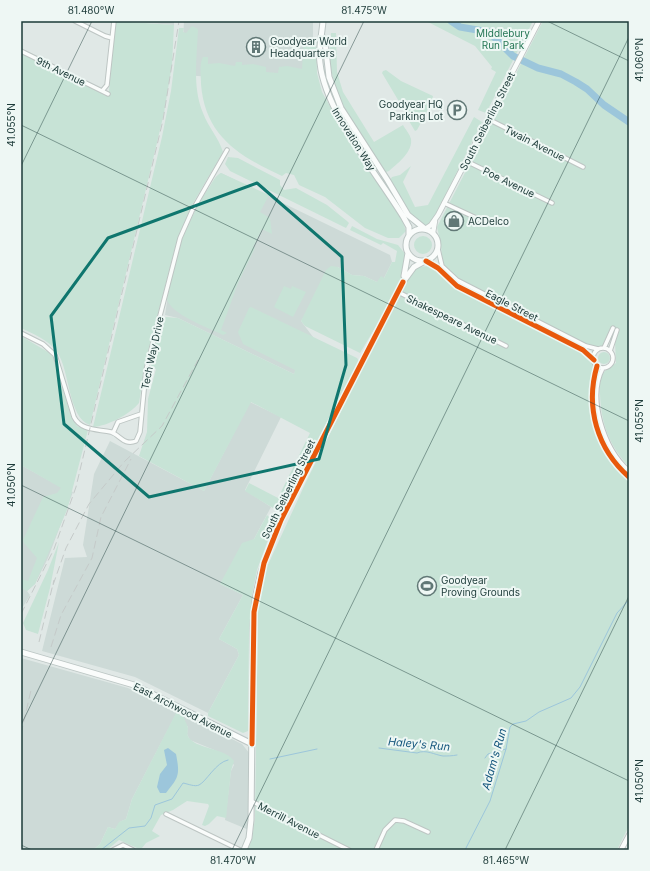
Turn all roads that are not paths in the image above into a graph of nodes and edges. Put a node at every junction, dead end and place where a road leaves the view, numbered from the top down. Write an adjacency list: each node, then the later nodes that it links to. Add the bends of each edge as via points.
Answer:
1 (75, 21): 6 (street)
2 (114, 21): 6 (street)
3 (323, 21): 5 (main road, Innovation Way)
4 (539, 21): 10 (street, South Seiberling Street)
5 (322, 36): 18 (main road, Innovation Way, via 329,77 340,108 408,215); 20 (main road, Innovation Way, via 320,64 328,96 404,218 409,227)
6 (112, 38): 8 (street, via 107,85)
7 (21, 51): 8 (street, 9th Avenue)
8 (102, 91): 9 (street, 9th Avenue)
9 (108, 94)
10 (488, 119): 12 (street, South Seiberling Street); 13 (street, Twain Avenue)
11 (227, 150): 36 (street, Tech Way Drive, via 192,211 180,238 146,370)
12 (466, 161): 14 (street, South Seiberling Street); 15 (street, Poe Avenue)
13 (583, 167)
14 (444, 203): 16 (street, South Seiberling Street); 17 (street)
15 (552, 203)
16 (435, 220): 18 (street, South Seiberling Street); 19 (street, South Seiberling Street)
17 (487, 223)
18 (425, 229): 19 (main road); 20 (main road, via 416,230)
19 (433, 233): 21 (main road, via 438,240)
20 (409, 235): 22 (main road, via 406,242)
21 (438, 249): 23 (main road, via 433,257); 31 (street, Eagle Street, via 443,268 463,284 586,346)
22 (408, 253): 23 (main road, via 415,260); 24 (main road, South Seiberling Street)
23 (425, 261): 24 (main road, South Seiberling Street, via 414,267); 33 (street, Eagle Street, via 438,268 457,286 583,350)
24 (402, 282): 25 (main road, South Seiberling Street)
25 (398, 292): 29 (street, Shakespeare Avenue); 41 (main road, South Seiberling Street, via 281,520 264,563 254,612)
26 (612, 328): 30 (street)
27 (617, 330): 32 (street)
28 (21, 333): 37 (street, Tech Way Drive, via 48,348 55,355 74,417 79,424)
29 (506, 346)
30 (604, 348): 31 (street); 32 (street)
31 (598, 349): 33 (street, via 594,354)
32 (610, 351): 35 (street, via 613,360 610,366)
33 (594, 360): 34 (street)
34 (597, 366): 35 (street); 39 (street, via 593,387 593,418 605,450)
35 (604, 368): 38 (street, via 599,386 600,418 610,446 618,460)
36 (141, 414): 37 (street, via 118,422); 37 (street, Tech Way Drive, via 139,436 135,442 125,442)
37 (113, 433)
38 (629, 470)
39 (629, 477)
40 (21, 652): 41 (main road, East Archwood Avenue, via 134,685)
41 (252, 744): 42 (main road, South Seiberling Street)
42 (251, 801): 49 (main road, South Seiberling Street, via 250,833); 50 (street, Merrill Avenue)
43 (166, 814): 48 (street)
44 (428, 832): 51 (street, via 404,821 395,820 385,830)
45 (629, 834): 52 (street)
46 (113, 850): 47 (street, via 120,846)
47 (133, 850)
48 (240, 850)
49 (244, 850)
50 (349, 850)
51 (376, 850)
52 (621, 850)

